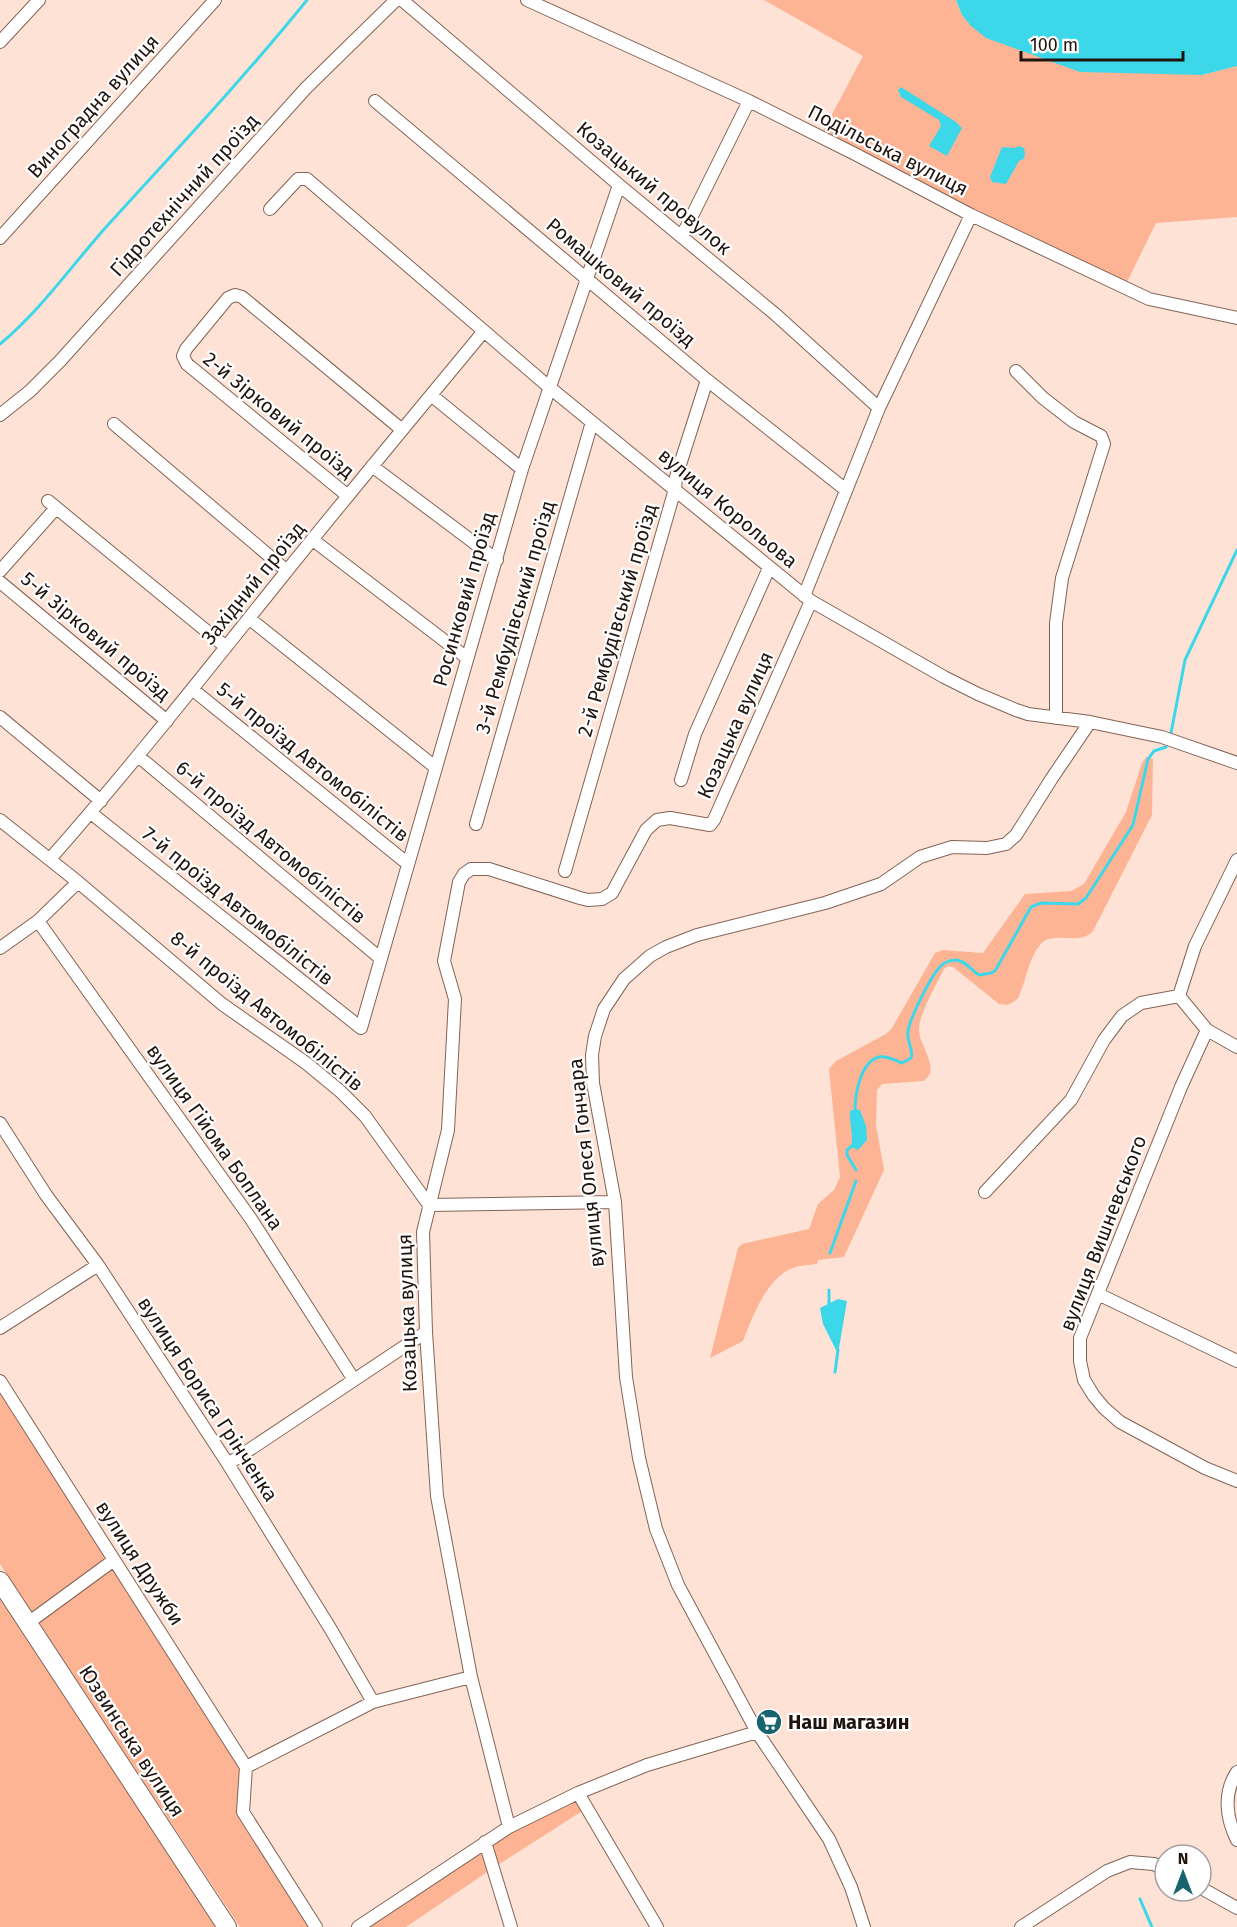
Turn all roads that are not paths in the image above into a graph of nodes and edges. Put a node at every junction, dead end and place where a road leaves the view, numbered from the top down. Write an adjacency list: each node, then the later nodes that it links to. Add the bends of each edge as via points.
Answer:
1 (39, 0): 6 (street)
2 (215, 0): 13 (street, Виноградна вулиця)
3 (396, 0): 22 (street, Гідротехнічний проїзд, via 306,88 60,361)
4 (402, 0): 9 (street, Козацький провулок)
5 (527, 0): 8 (street, Подільська вулиця)
6 (0, 42)
7 (375, 101): 14 (street, Ромашковий проїзд)
8 (748, 101): 11 (street, Подільська вулиця); 12 (street)
9 (619, 185): 12 (street, Козацький провулок); 14 (street, Росинковий проїзд)
10 (270, 209): 16 (street, вулиця Корольова, via 298,179 307,179)
11 (971, 215): 15 (street, Подільська вулиця, via 1149,299); 21 (street, Козацька вулиця)
12 (682, 236): 21 (street, Козацький провулок)
13 (0, 238)
14 (587, 279): 18 (street, Ромашковий проїзд); 19 (street, Росинковий проїзд)
15 (1237, 318)
16 (484, 331): 19 (street, вулиця Корольова); 20 (street, Західний проїзд)
17 (1016, 371): 43 (street, via 1074,422 1101,436 1104,444 1062,578 1056,623)
18 (708, 380): 28 (street, 2-й Рембудівський проїзд); 29 (street, Ромашковий проїзд)
19 (549, 387): 23 (street, вулиця Корольова); 27 (street, Росинковий проїзд)
20 (431, 395): 25 (street, Західний проїзд); 27 (street)
21 (879, 408): 29 (street, Козацька вулиця)
22 (0, 415)
23 (592, 422): 28 (street, вулиця Корольова); 53 (street, 3-й Рембудівський проїзд)
24 (114, 424): 35 (street)
25 (401, 429): 26 (street, Західний проїзд); 30 (street, 2-й Зірковий проїзд, via 242,297 228,298 186,349 183,356 187,364)
26 (372, 466): 30 (street, Західний проїзд); 32 (street)
27 (522, 469): 32 (street, Росинковий проїзд)
28 (675, 489): 33 (street, вулиця Корольова); 57 (street, 2-й Рембудівський проїзд)
29 (846, 490): 37 (street, Козацька вулиця)
30 (348, 496): 31 (street, Західний проїзд)
31 (313, 540): 35 (street, Західний проїзд); 40 (street)
32 (496, 560): 40 (street, Росинковий проїзд)
33 (769, 568): 37 (street, вулиця Корольова); 49 (street, via 695,734)
34 (0, 571): 39 (street, via 52,504)
35 (287, 571): 38 (street, Західний проїзд)
36 (0, 582): 44 (street, 5-й Зірковий проїзд)
37 (808, 599): 43 (street, вулиця Корольова, via 978,694 1022,712); 69 (street, Козацька вулиця, via 710,825 670,818 657,820 646,830 612,893 602,899 580,898 489,868 471,869 461,878 444,961 456,1005 448,1130)
38 (249, 619): 39 (street, Західний проїзд); 48 (street)
39 (226, 647): 41 (street, Західний проїзд)
40 (467, 658): 48 (street, Росинковий проїзд)
41 (192, 689): 44 (street, Західний проїзд); 56 (street, 5-й проїзд Автомобілістів)
42 (0, 717): 50 (street)
43 (1056, 718): 45 (street, вулиця Корольова)
44 (167, 721): 46 (street, Західний проїзд)
45 (1090, 722): 47 (street, вулиця Корольова, via 1162,737); 68 (street, вулиця Олеся Гончара, via 1016,835 1006,844 952,847 920,857 881,884 825,903 681,940 650,956 624,979 604,1009 592,1055 596,1100)
46 (138, 756): 50 (street, Західний проїзд); 61 (street, 6-й проїзд Автомобілістів)
47 (1237, 763)
48 (435, 767): 56 (street, Росинковий проїзд)
49 (681, 780)
50 (101, 801): 51 (street, Західний проїзд)
51 (91, 813): 54 (street, Західний проїзд); 63 (street, 7-й проїзд Автомобілістів)
52 (0, 820): 54 (street, 8-й проїзд Автомобілістів)
53 (476, 824)
54 (50, 859): 58 (street, 8-й проїзд Автомобілістів)
55 (1237, 860): 62 (street, via 1195,946)
56 (408, 864): 61 (street, Росинковий проїзд)
57 (565, 872)
58 (78, 882): 59 (street); 69 (street, 8-й проїзд Автомобілістів, via 222,1004 340,1090 365,1116)
59 (38, 921): 60 (street); 75 (street, вулиця Гійома Боплана, via 251,1219)
60 (0, 948)
61 (380, 958): 63 (street, Росинковий проїзд)
62 (1179, 996): 64 (street); 67 (street, via 1141,1003 1122,1016 1071,1100)
63 (361, 1029)
64 (1207, 1030): 65 (street); 71 (street, вулиця Вишневського)
65 (1237, 1047)
66 (0, 1123): 70 (street, вулиця Бориса Грінченка, via 46,1195)
67 (985, 1192)
68 (615, 1202): 69 (street); 84 (street, вулиця Олеся Гончара, via 627,1386 656,1529 678,1585)
69 (429, 1205): 73 (street, Козацька вулиця, via 422,1239)
70 (98, 1265): 72 (street); 77 (street, вулиця Бориса Грінченка)
71 (1098, 1294): 74 (street); 78 (street, вулиця Вишневського, via 1080,1338 1084,1380 1094,1396 1120,1422)
72 (0, 1328)
73 (426, 1332): 75 (street); 82 (street, Козацька вулиця, via 437,1496)
74 (1237, 1361)
75 (354, 1380): 77 (street)
76 (0, 1381): 79 (street, вулиця Дружби)
77 (228, 1464): 83 (street, вулиця Бориса Грінченка)
78 (1237, 1481)
79 (114, 1560): 81 (street); 85 (street, вулиця Дружби)
80 (0, 1581): 81 (main road, Юзвинська вулиця)
81 (28, 1623): 94 (main road, Юзвинська вулиця)
82 (471, 1677): 83 (street); 88 (street, Козацька вулиця)
83 (373, 1702): 85 (street)
84 (757, 1732): 87 (street, via 647,1765); 99 (street, вулиця Олеся Гончара, via 829,1839)
85 (246, 1767): 95 (street, via 243,1812)
86 (1237, 1772): 89 (street, via 1227,1805)
87 (578, 1792): 88 (street); 98 (street)
88 (509, 1827): 90 (street)
89 (1237, 1840)
90 (484, 1842): 96 (street); 97 (street)
91 (1153, 1864): 100 (street, via 1130,1862 1107,1871)
92 (1213, 1895): 93 (street)
93 (1237, 1908)
94 (227, 1927)
95 (316, 1927)
96 (358, 1927)
97 (511, 1927)
98 (657, 1927)
99 (864, 1927)
100 (1021, 1927)

